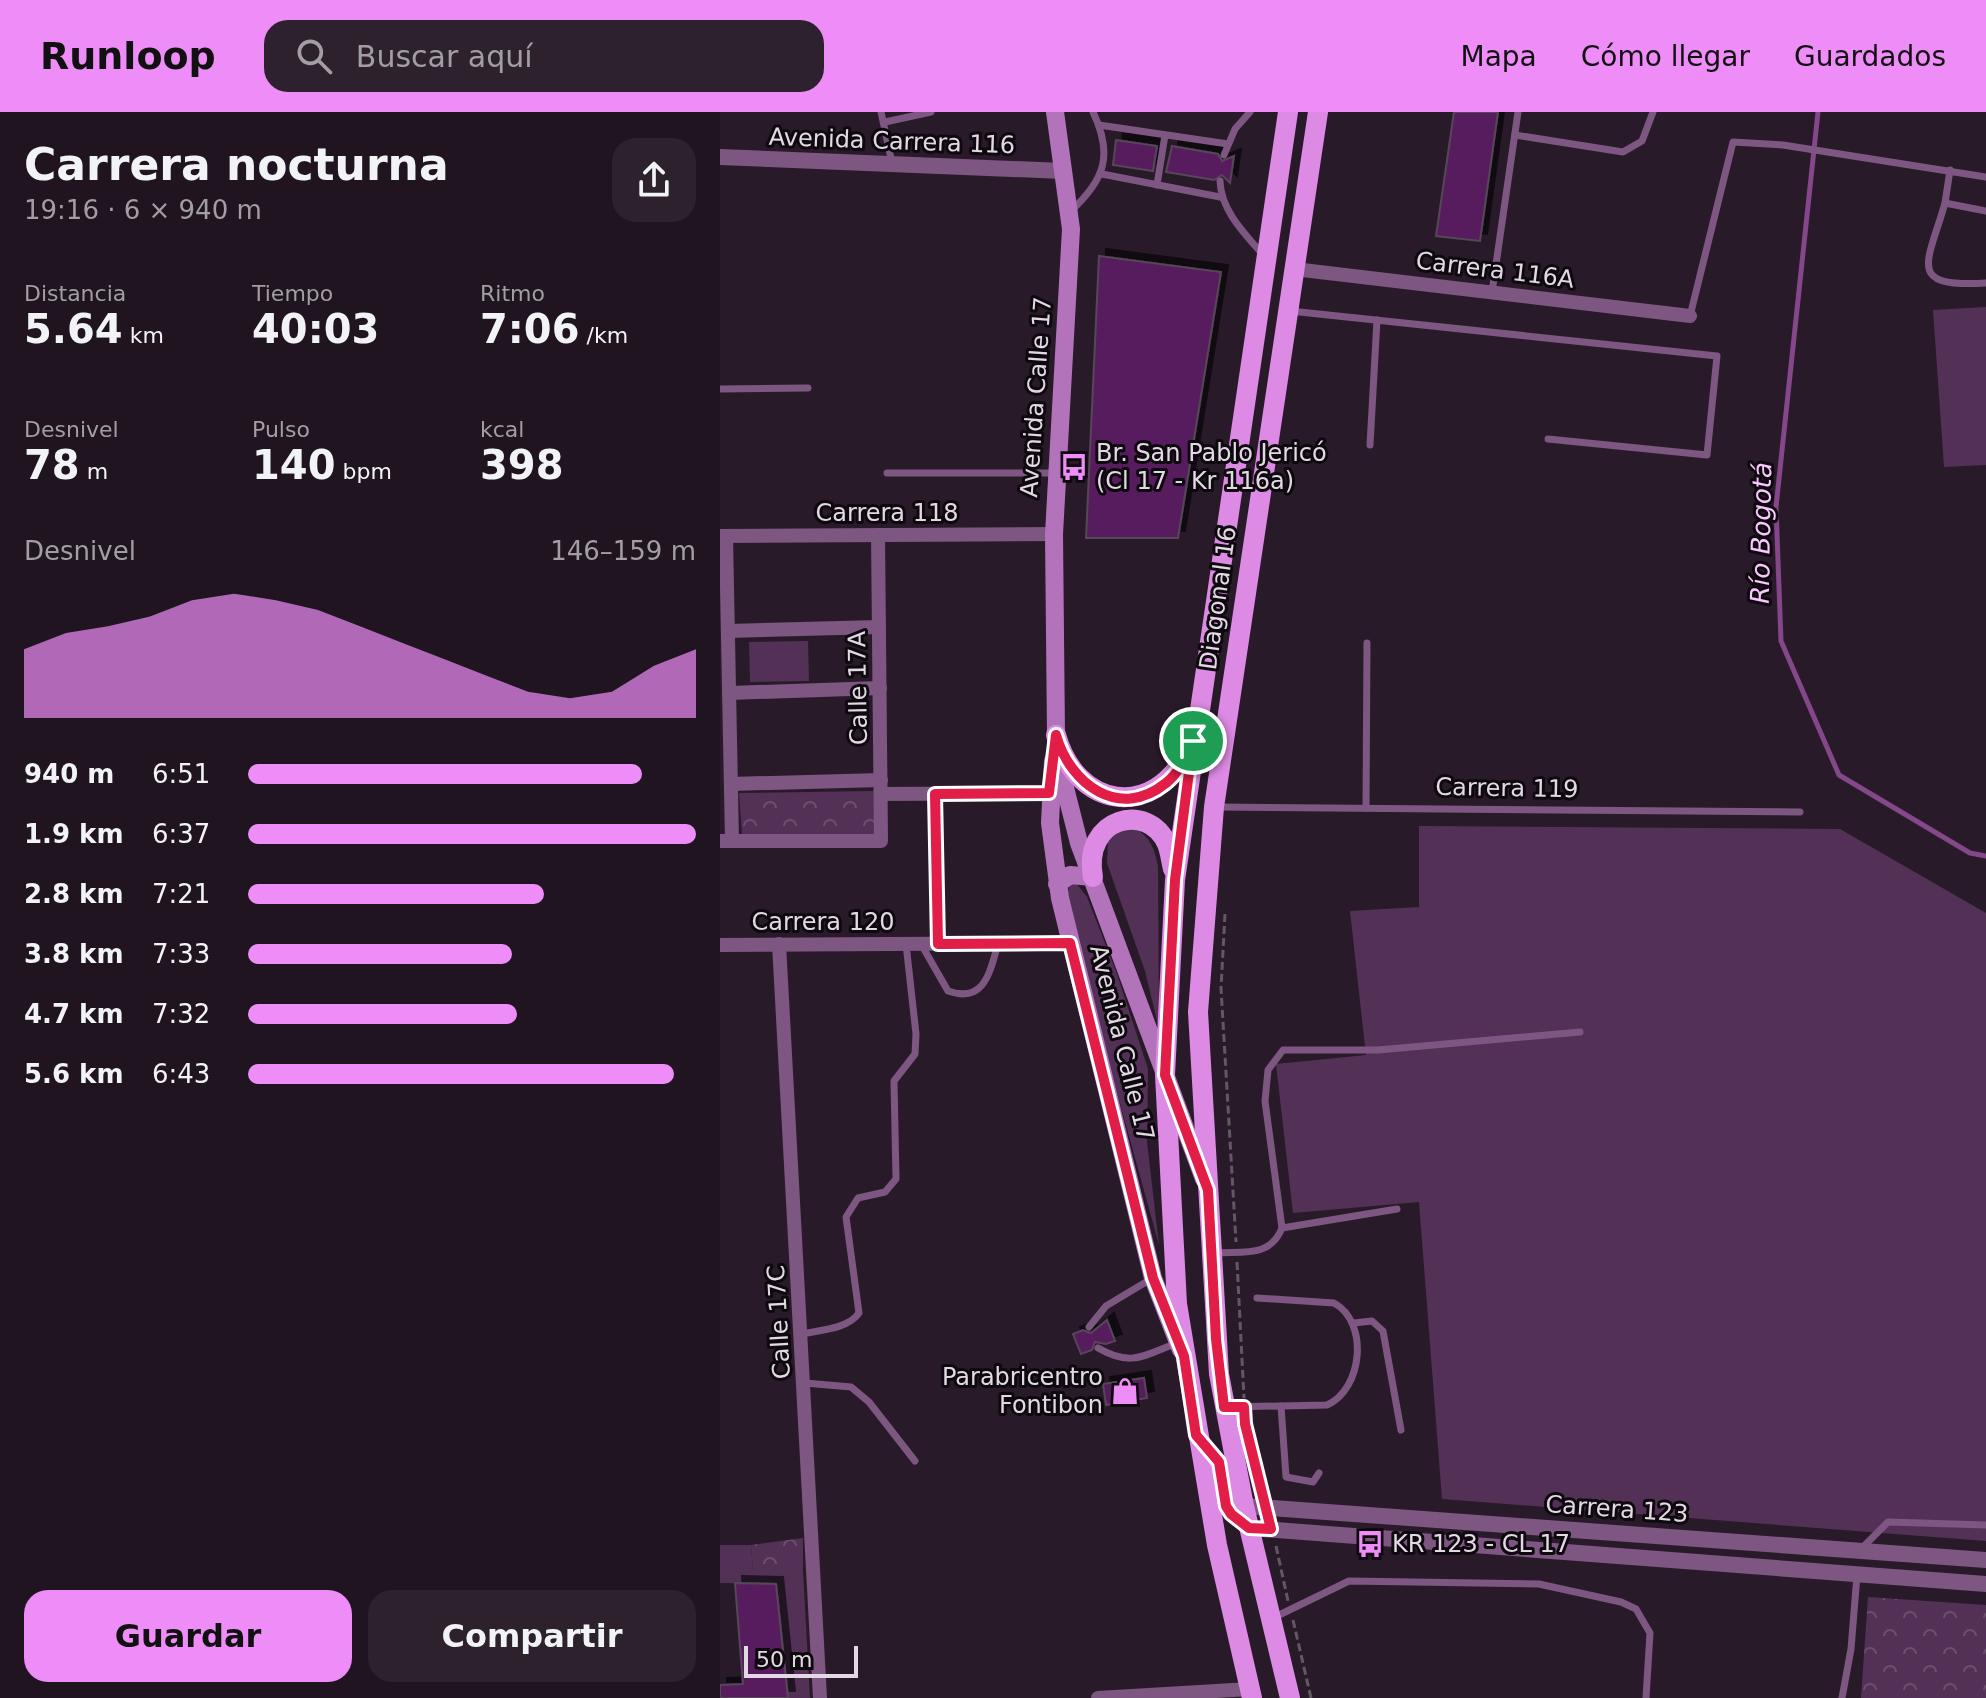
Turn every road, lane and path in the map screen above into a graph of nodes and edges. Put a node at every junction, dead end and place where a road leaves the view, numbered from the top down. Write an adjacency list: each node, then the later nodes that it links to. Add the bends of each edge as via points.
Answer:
1 (881, 112): 10 (lane)
2 (931, 112): 10 (lane)
3 (1055, 112): 19 (main road, Avenida Calle 17)
4 (1093, 112): 11 (lane)
5 (1250, 112): 14 (lane)
6 (1288, 112): 28 (main road, Diagonal 16)
7 (1318, 112): 29 (main road, Diagonal 16)
8 (1518, 112): 13 (lane)
9 (1653, 112): 13 (lane, via 1642,141 1623,152)
10 (885, 122): 17 (lane)
11 (1099, 125): 12 (lane); 20 (lane)
12 (1165, 135): 14 (lane); 23 (lane)
13 (1515, 135): 31 (lane)
14 (1228, 144): 15 (lane)
15 (1224, 155)
16 (720, 157): 17 (street, Avenida Carrera 116)
17 (892, 163): 19 (street, Avenida Carrera 116)
18 (1950, 170): 21 (lane); 25 (lane); 33 (lane, via 1733,142)
19 (1063, 171): 27 (main road, Avenida Calle 17)
20 (1102, 174): 23 (lane); 27 (lane)
21 (1986, 177)
22 (1220, 181): 24 (lane)
23 (1157, 185): 24 (lane)
24 (1220, 197): 28 (lane)
25 (1945, 203): 26 (lane); 30 (lane, via 1928,263 1931,274 1949,285)
26 (1986, 211)
27 (1070, 213): 40 (main road, Avenida Calle 17)
28 (1266, 258): 50 (main road, Diagonal 16)
29 (1294, 269): 31 (street, Carrera 116A); 32 (main road, Diagonal 16)
30 (1986, 283)
31 (1492, 292): 33 (street, Carrera 116A)
32 (1288, 311): 34 (lane); 55 (main road, Diagonal 16)
33 (1690, 316)
34 (1377, 320): 37 (lane, via 1717,356 1707,455); 38 (lane)
35 (808, 388): 36 (lane)
36 (720, 389)
37 (1548, 439)
38 (1370, 445)
39 (887, 473): 40 (lane)
40 (1057, 473): 41 (main road, Avenida Calle 17)
41 (1054, 534): 42 (street, Carrera 118); 49 (main road, Avenida Calle 17)
42 (878, 535): 43 (street, Carrera 118); 44 (street, Calle 17A)
43 (723, 536): 45 (street)
44 (879, 627): 45 (street); 47 (street, Calle 17A)
45 (728, 631): 48 (street)
46 (1367, 643): 56 (lane)
47 (880, 688): 48 (street); 52 (street, Calle 17A)
48 (729, 693): 51 (street)
49 (1056, 735): 50 (main road, via 1068,767 1080,781 1114,797 1142,795 1167,783); 53 (main road, Avenida Calle 17); 59 (main road, Avenida Calle 17, via 1068,808)
50 (1193, 741): 60 (main road, Diagonal 16)
51 (731, 784): 52 (street); 58 (street)
52 (881, 787): 54 (street); 58 (street, Calle 17A, via 881,841)
53 (1049, 793): 54 (street); 61 (main road, Avenida Calle 17)
54 (935, 794): 66 (street)
55 (1214, 807): 56 (lane, Carrera 119); 71 (main road, Diagonal 16, via 1198,1012)
56 (1366, 808): 57 (lane, Carrera 119)
57 (1800, 812)
58 (726, 841)
59 (1093, 877): 60 (main road, via 1093,846 1101,833 1129,820 1158,831 1167,844); 61 (main road, via 1070,875); 70 (main road, Avenida Calle 17)
60 (1175, 880): 70 (main road, Diagonal 16)
61 (1057, 884): 63 (main road, Avenida Calle 17)
62 (1225, 913): 74 (path, via 1221,988)
63 (1070, 943): 67 (street, Carrera 120); 76 (main road, Avenida Calle 17)
64 (779, 944): 65 (street, Carrera 120); 68 (street, Carrera 120); 80 (street, Calle 17C)
65 (914, 944): 66 (street, Carrera 120); 67 (lane, via 948,991 962,996 974,993 987,978); 80 (lane, via 915,1054 894,1081 896,1179 885,1192 858,1198 846,1217 859,1313 844,1325)
66 (938, 944): 67 (street, Carrera 120)
67 (998, 944)
68 (720, 945)
69 (1580, 1032): 73 (lane, via 1378,1050 1283,1050 1268,1070 1265,1101)
70 (1165, 1075): 71 (main road, Avenida Calle 17); 82 (main road, Avenida Calle 17)
71 (1208, 1190): 75 (main road, Avenida Calle 17)
72 (1397, 1209): 73 (lane)
73 (1282, 1228): 74 (lane, via 1276,1243 1265,1250)
74 (1236, 1251): 75 (lane); 85 (path)
75 (1213, 1253): 85 (main road, Avenida Calle 17, via 1216,1339)
76 (1153, 1278): 79 (lane, via 1106,1306); 82 (main road, Avenida Calle 17)
77 (1257, 1298): 78 (lane, via 1334,1303)
78 (1354, 1323): 84 (lane, via 1355,1375 1348,1389 1327,1405); 86 (lane, via 1372,1321 1383,1331)
79 (1089, 1327)
80 (802, 1334): 83 (street, Calle 17C)
81 (1098, 1348): 82 (lane, via 1118,1359)
82 (1180, 1350): 87 (main road, Avenida Calle 17)
83 (805, 1383): 88 (lane, via 851,1387); 103 (street, Calle 17C)
84 (1281, 1406): 85 (lane); 90 (lane, via 1286,1477 1313,1482)
85 (1234, 1407): 91 (main road, Avenida Calle 17)
86 (1401, 1430)
87 (1196, 1435): 94 (street, via 1219,1462 1226,1506); 102 (main road, Avenida Calle 17)
88 (915, 1461)
89 (1256, 1466): 92 (path)
90 (1319, 1473)
91 (1244, 1506): 92 (street, Carrera 123); 94 (main road, Avenida Calle 17)
92 (1266, 1507): 96 (street, Carrera 123)
93 (1986, 1525): 96 (lane, via 1888,1522)
94 (1249, 1528): 95 (street, Carrera 123); 101 (main road, Avenida Calle 17)
95 (1271, 1529): 98 (street, Carrera 123); 100 (path)
96 (1860, 1551): 97 (street, Carrera 123); 98 (street)
97 (1986, 1560)
98 (1857, 1575): 99 (street, Carrera 123); 108 (lane)
99 (1986, 1584)
100 (1290, 1609): 101 (lane); 106 (path); 107 (lane, via 1349,1581 1539,1584 1621,1602 1636,1609 1650,1633)
101 (1271, 1619): 105 (main road, Avenida Calle 17)
102 (1251, 1694): 104 (street)
103 (820, 1698)
104 (1098, 1698)
105 (1290, 1698)
106 (1311, 1698)
107 (1646, 1698)
108 (1842, 1698)

